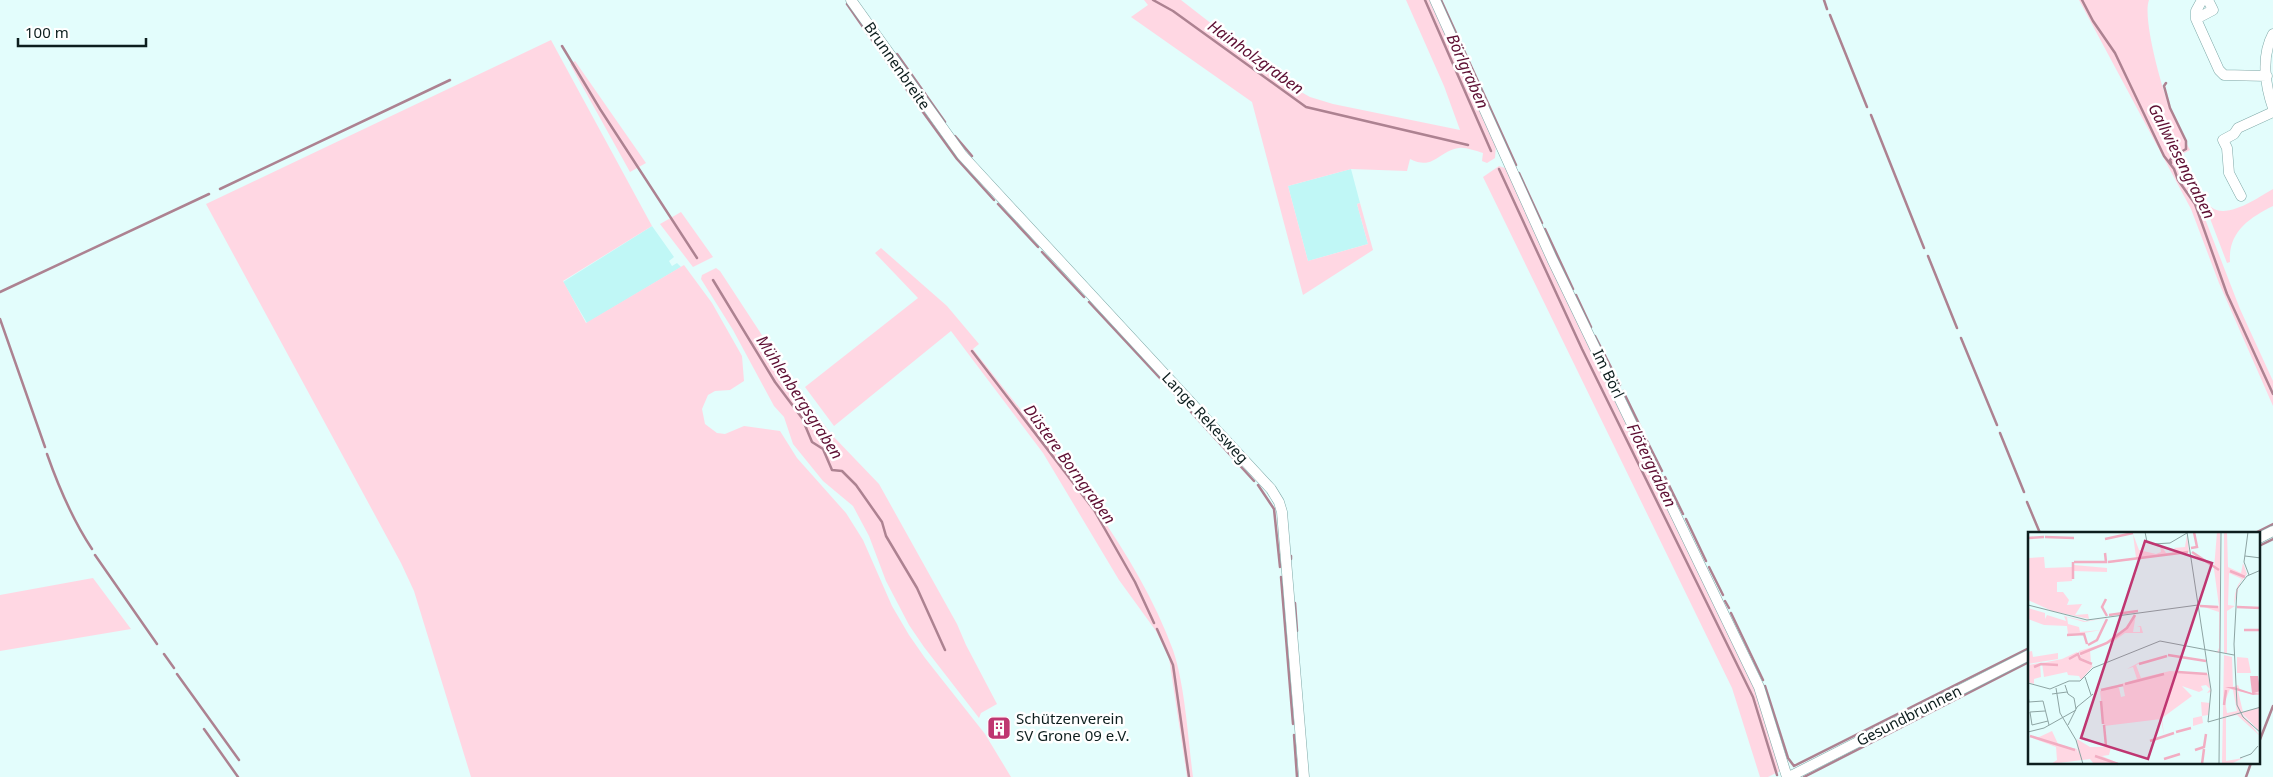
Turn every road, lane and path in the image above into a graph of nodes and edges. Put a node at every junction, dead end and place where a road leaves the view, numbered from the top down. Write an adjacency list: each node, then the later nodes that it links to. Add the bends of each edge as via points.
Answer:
1 (851, 0): 9 (street, Brunnenbreite)
2 (1435, 0): 15 (street, Im Börl, via 1552,259 1759,687)
3 (2202, 0): 5 (street)
4 (2208, 0): 5 (street, via 2213,10)
5 (2196, 19): 7 (street, via 2224,74)
6 (2273, 34): 7 (street, via 2267,48)
7 (2266, 76): 8 (street)
8 (2273, 110): 10 (street, via 2238,128 2223,140 2230,173)
9 (944, 132): 14 (street, Lange Rekesweg, via 1271,489 1279,502)
10 (2241, 196)
11 (2273, 531): 12 (street)
12 (2260, 538)
13 (2028, 655): 15 (street, Gesundbrunnen)
14 (1304, 777)
15 (1788, 777)

